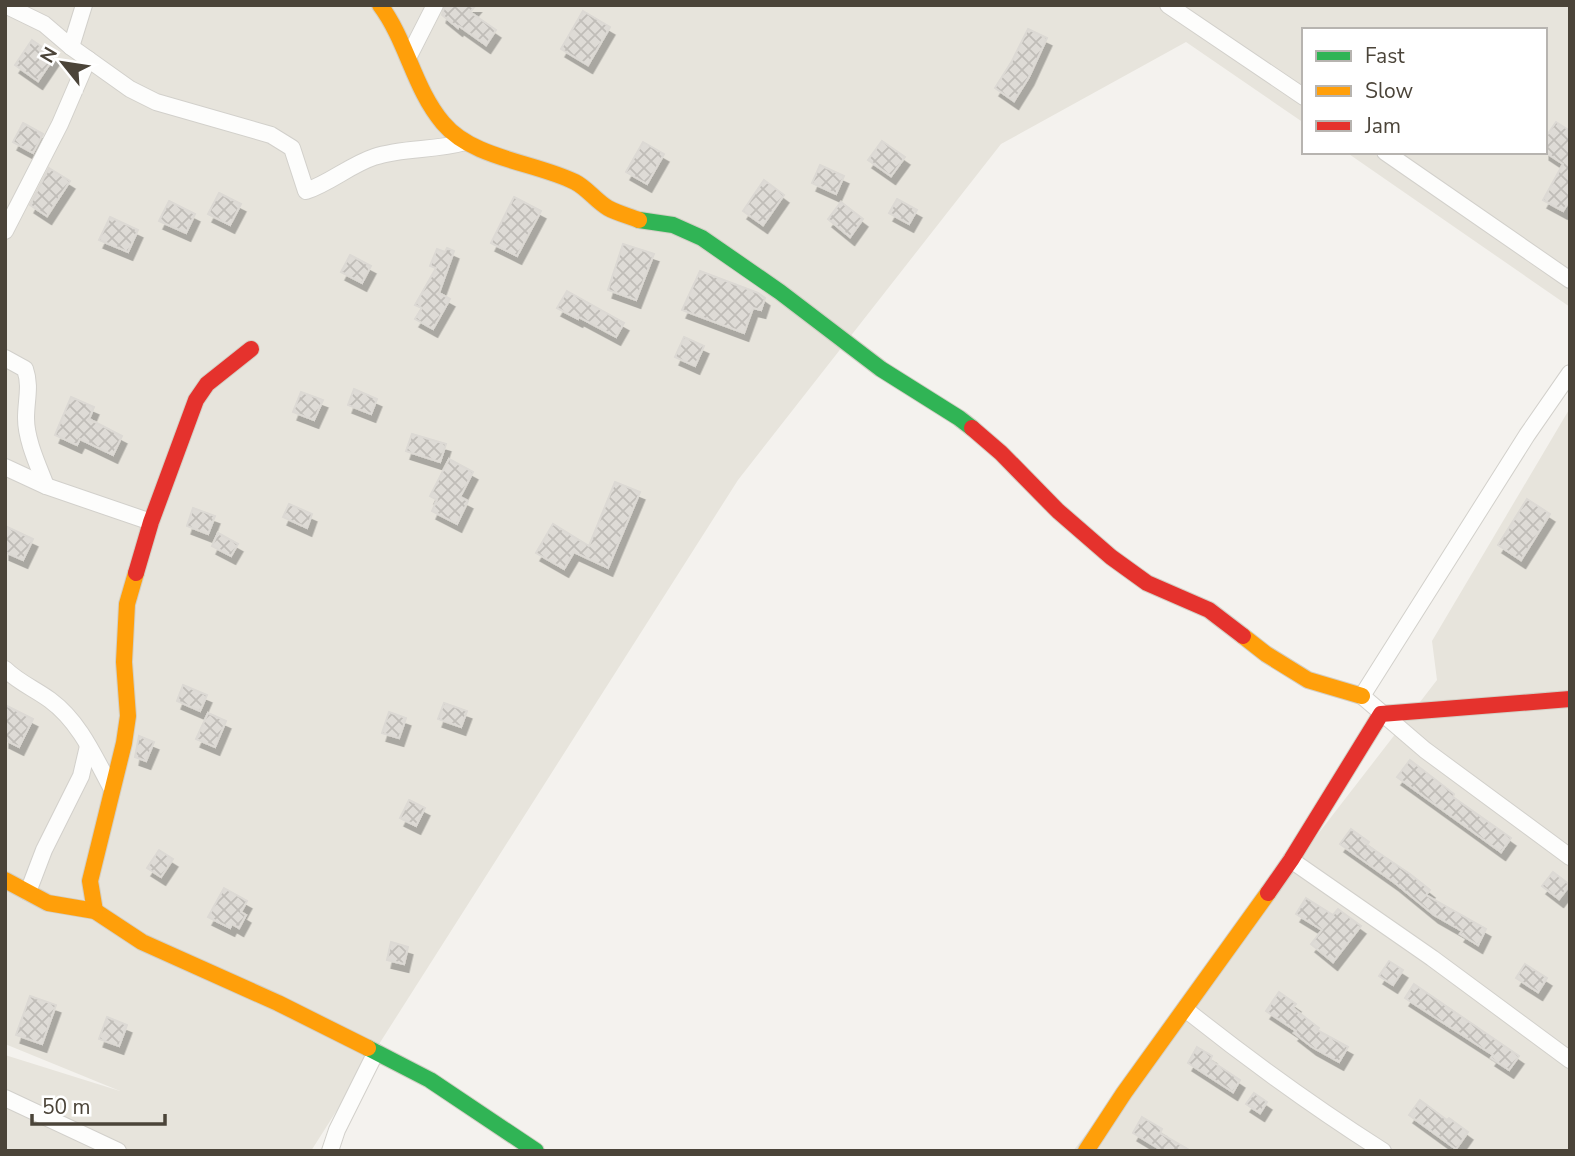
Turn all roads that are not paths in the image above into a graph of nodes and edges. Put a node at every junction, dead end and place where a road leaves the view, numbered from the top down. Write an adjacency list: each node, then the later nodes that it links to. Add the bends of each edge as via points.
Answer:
1 (5, 5): 6 (street, via 44,24)
2 (84, 5): 6 (street)
3 (380, 5): 7 (street)
4 (435, 5): 7 (street)
5 (1168, 5): 9 (street)
6 (71, 47): 8 (street)
7 (409, 56): 10 (street, via 431,107)
8 (88, 59): 10 (street, via 156,102 271,135 292,148 306,191 373,158); 12 (street)
9 (1302, 96)
10 (465, 142): 21 (street, via 578,183 608,208 639,220 673,225 702,238 881,369 959,418 1111,558 1147,583 1209,610 1308,680)
11 (1388, 154): 13 (street)
12 (5, 231)
13 (1570, 281)
14 (251, 349): 19 (street, via 207,384 196,400)
15 (5, 358): 18 (street, via 25,369 29,378 26,420)
16 (1570, 373): 21 (street)
17 (5, 467): 18 (street)
18 (46, 486): 19 (street)
19 (151, 522): 25 (street, via 127,604 124,662 128,716)
20 (5, 669): 24 (street, via 67,715)
21 (1362, 696): 23 (street)
22 (1570, 699): 23 (street)
23 (1381, 714): 26 (street); 27 (street)
24 (89, 746): 25 (street); 29 (street, via 81,776)
25 (113, 789): 30 (street, via 90,881)
26 (1570, 857)
27 (1291, 860): 31 (street); 33 (street)
28 (5, 880): 29 (street)
29 (28, 892): 30 (street, via 48,902)
30 (95, 911): 32 (street, via 142,942)
31 (1185, 1009): 38 (street); 39 (street, via 1244,1056)
32 (376, 1052): 36 (street); 37 (street, via 430,1080)
33 (1570, 1060)
34 (5, 1098): 35 (street)
35 (118, 1151)
36 (330, 1151)
37 (536, 1151)
38 (1086, 1151)
39 (1383, 1151)

